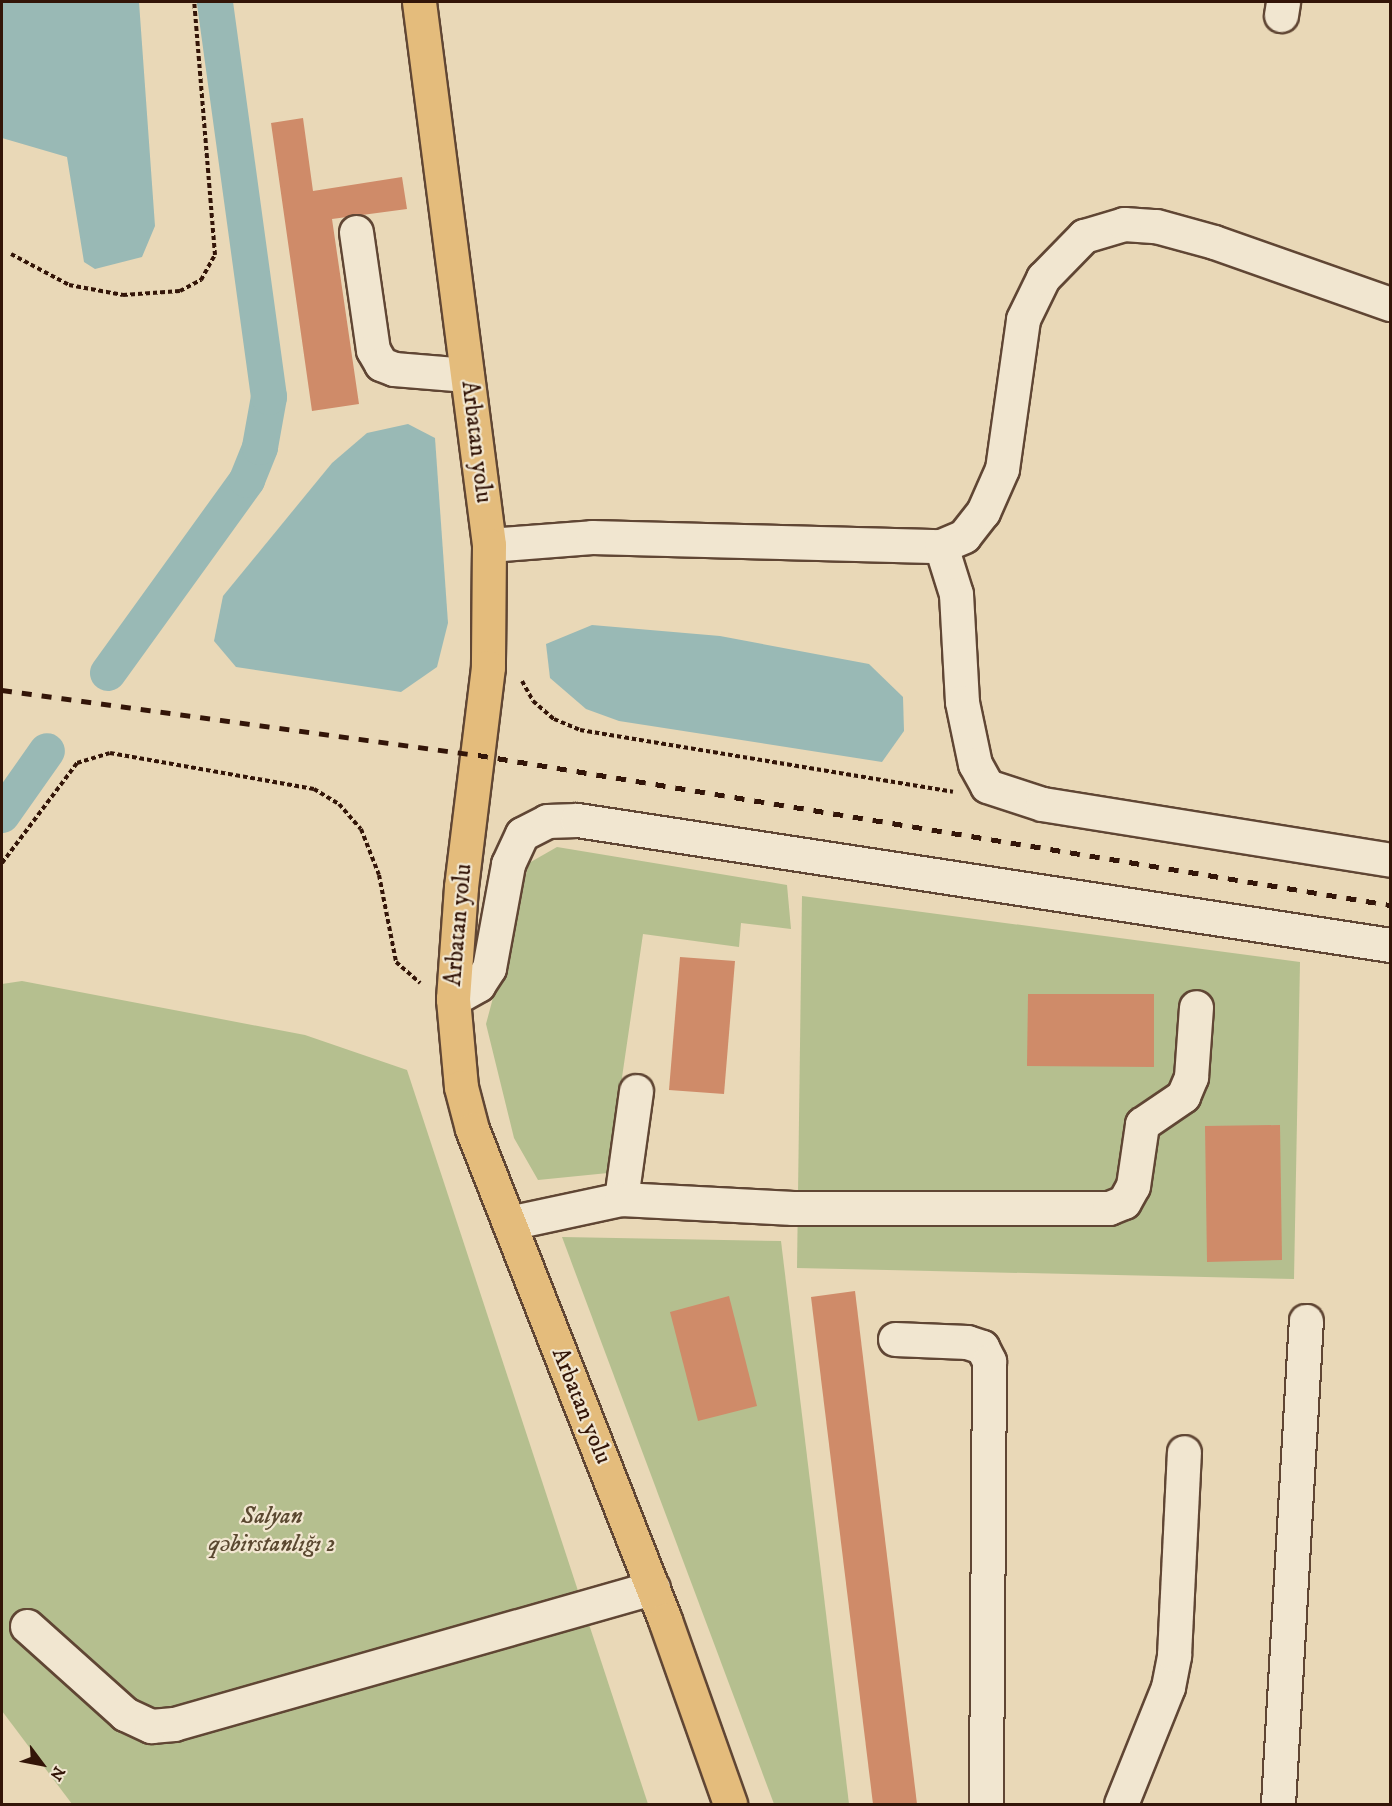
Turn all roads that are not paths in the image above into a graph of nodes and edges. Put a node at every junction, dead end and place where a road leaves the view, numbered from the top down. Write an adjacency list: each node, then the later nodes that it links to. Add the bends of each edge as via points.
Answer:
1 (419, 2): 4 (main road, Arbatan yolu)
2 (356, 232): 4 (street, via 373,350 381,364 394,369)
3 (1390, 304): 6 (street, via 1156,226 1124,224 1084,236 1043,278 1023,319 1002,469 983,512 964,536)
4 (467, 375): 5 (main road, Arbatan yolu)
5 (489, 545): 6 (street, via 592,537); 9 (main road, Arbatan yolu, via 488,667 460,887)
6 (941, 546): 7 (street, via 956,594 962,702 975,764 987,786 1041,804)
7 (1390, 860)
8 (1390, 945): 9 (street, via 577,820 547,821 522,834 508,864 489,968 478,985)
9 (453, 999): 13 (main road, Arbatan yolu, via 460,1087)
10 (1196, 1007): 12 (street, via 1191,1077 1183,1096 1142,1124 1133,1186 1124,1202 1109,1208 793,1208)
11 (636, 1090): 12 (street)
12 (621, 1199): 13 (street)
13 (509, 1223): 17 (main road, Arbatan yolu)
14 (1306, 1321): 22 (street)
15 (896, 1339): 20 (street, via 967,1342 982,1347 989,1361)
16 (1184, 1452): 21 (street, via 1174,1655 1168,1687)
17 (653, 1588): 18 (street, via 174,1724 151,1726 125,1714); 19 (main road, Arbatan yolu)
18 (27, 1626)
19 (730, 1804)
20 (986, 1804)
21 (1121, 1804)
22 (1278, 1804)

